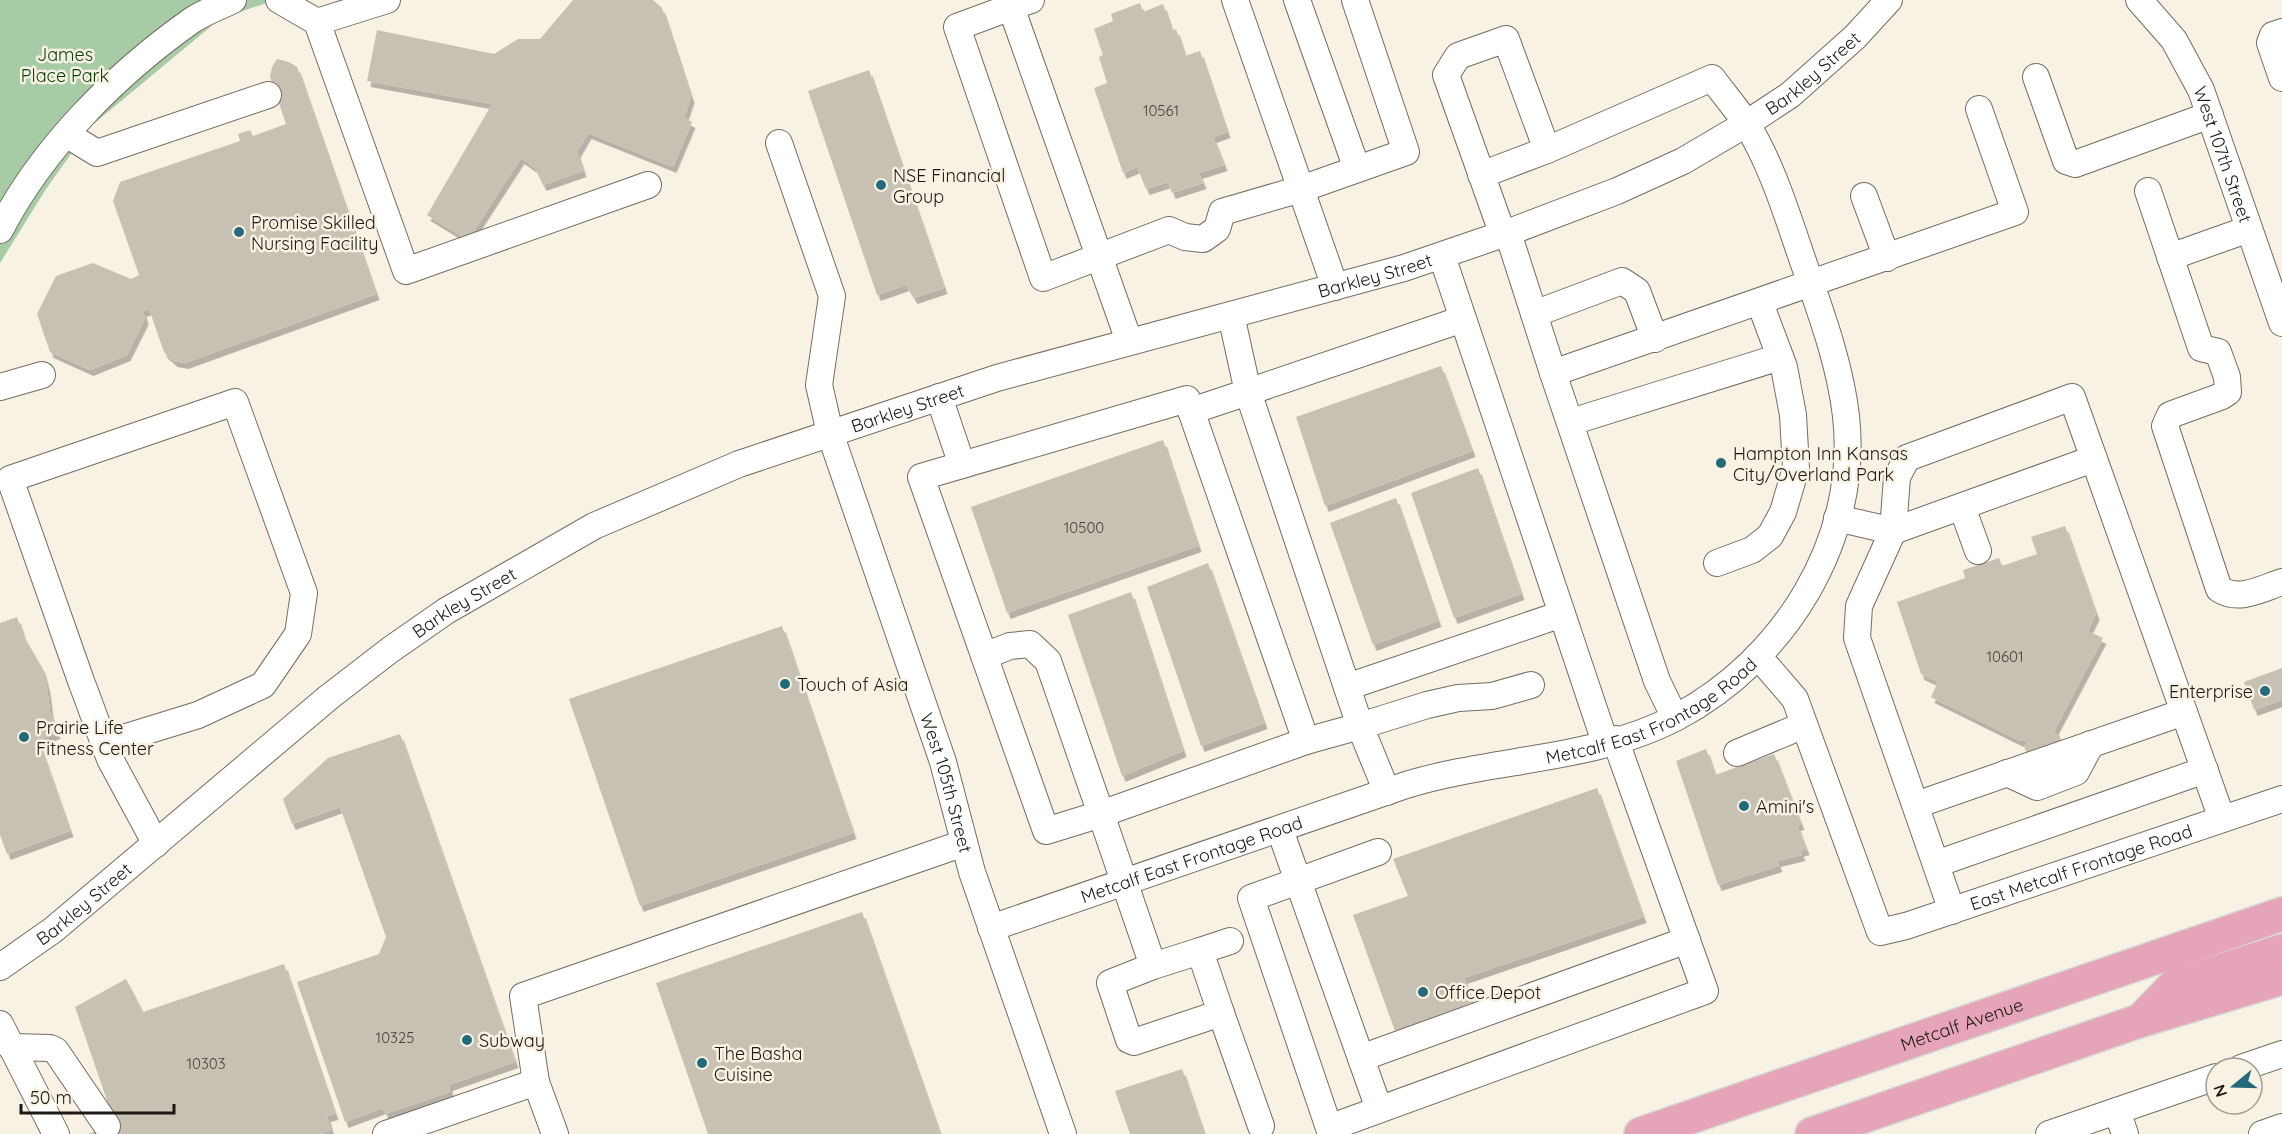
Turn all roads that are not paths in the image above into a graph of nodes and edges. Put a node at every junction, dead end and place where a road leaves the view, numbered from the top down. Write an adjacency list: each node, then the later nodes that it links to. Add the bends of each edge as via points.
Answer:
1 (232, 0): 18 (street, via 193,19 115,83)
2 (279, 0): 10 (street)
3 (387, 0): 10 (street)
4 (1236, 0): 24 (street)
5 (1297, 0): 21 (street)
6 (1355, 0): 21 (street, via 1406,152)
7 (1889, 0): 17 (street, Barkley Street, via 1855,37 1790,95)
8 (2139, 0): 16 (street, West 107th Street, via 2185,57)
9 (1021, 3): 31 (street); 31 (street, via 957,27 1043,278)
10 (317, 22): 23 (street, via 406,271)
11 (2282, 32): 13 (street, via 2273,35 2270,43)
12 (2036, 77): 16 (street, via 2066,160 2075,164)
13 (2282, 78)
14 (268, 95): 18 (street, via 97,153)
15 (1979, 109): 33 (street, via 2015,212)
16 (2210, 115): 27 (street, West 107th Street)
17 (1746, 124): 20 (street, Metcalf East Frontage Road, via 1712,78); 29 (street, Barkley Street, via 1683,161); 34 (street, Metcalf East Frontage Road, via 1779,195)
18 (66, 134): 28 (street)
19 (779, 143): 51 (street, West 105th Street, via 832,296 819,385)
20 (1547, 150): 22 (street); 22 (street, via 1506,39 1458,56 1446,75)
21 (1357, 169): 24 (street)
22 (1481, 175): 29 (street)
23 (648, 185)
24 (1301, 189): 31 (street, via 1222,212 1218,229 1203,239 1169,230); 35 (street)
25 (2148, 191): 32 (street)
26 (1864, 196): 33 (street)
27 (2249, 229): 32 (street); 39 (street, West 107th Street)
28 (0, 230)
29 (1505, 234): 30 (street, Barkley Street); 37 (street)
30 (1442, 256): 35 (street, Barkley Street); 40 (street)
31 (1100, 257): 42 (street)
32 (2170, 257): 59 (street, via 2201,348 2218,352 2229,386 2222,396 2170,415 2165,426 2219,589 2229,596 2241,596)
33 (1887, 258): 34 (street)
34 (1811, 285): 36 (street); 55 (street, Metcalf East Frontage Road, via 1839,373 1846,417 1846,465)
35 (1335, 287): 38 (street, Barkley Street)
36 (1760, 303): 41 (street); 43 (street)
37 (1534, 314): 41 (street, via 1622,281 1637,291); 44 (street)
38 (1231, 315): 42 (street, Barkley Street); 47 (street)
39 (2281, 316)
40 (1463, 319): 47 (street); 60 (street)
41 (1654, 339): 44 (street)
42 (1129, 340): 48 (street, Barkley Street)
43 (1780, 357): 50 (street); 58 (street, via 1793,415 1796,468 1783,512 1770,536 1752,550)
44 (1553, 373): 50 (street)
45 (42, 375): 46 (street)
46 (0, 387)
47 (1248, 392): 49 (street); 64 (street)
48 (939, 397): 51 (street, Barkley Street); 53 (street)
49 (1191, 411): 53 (street, via 1187,399); 69 (street)
50 (1571, 422): 66 (street, via 1657,681)
51 (830, 434): 80 (street, West 105th Street, via 943,762); 81 (street, Barkley Street, via 739,465 594,526 456,605 329,697)
52 (2094, 459): 54 (street); 56 (street, via 2072,397 1907,458 1897,477); 65 (street)
53 (962, 465): 61 (street, via 921,477)
54 (1962, 507): 56 (street); 57 (street)
55 (1837, 518): 56 (street); 62 (street, Metcalf East Frontage Road, via 1825,557 1804,599)
56 (1893, 531): 76 (street, via 1859,606 1857,638)
57 (1978, 551)
58 (1717, 563)
59 (2282, 582)
60 (1562, 614): 64 (street); 70 (street)
61 (984, 656): 77 (street, via 1010,646 1030,644 1048,661); 77 (street, via 1046,831)
62 (1758, 656): 66 (street, Metcalf East Frontage Road, via 1714,694); 67 (street, via 1795,699)
63 (1531, 685): 68 (street, via 1492,696 1427,705)
64 (1347, 687): 68 (street)
65 (2184, 712): 73 (street); 76 (street, via 2091,744 2076,772 2037,787 2007,773)
66 (1675, 718): 70 (street, Metcalf East Frontage Road)
67 (1804, 725): 72 (street); 86 (street, East Metcalf Frontage Road, via 1880,932)
68 (1360, 726): 69 (street); 74 (street)
69 (1306, 741): 77 (street)
70 (1610, 741): 74 (street, Metcalf East Frontage Road, via 1571,752 1442,774); 89 (street)
71 (104, 744): 71 (street, via 10,479 235,402 304,593 298,634 263,685 198,715); 81 (street)
72 (1737, 753)
73 (2205, 770): 78 (street); 83 (street)
74 (1387, 792): 79 (street, Metcalf East Frontage Road)
75 (2282, 799): 78 (street, East Metcalf Frontage Road)
76 (1916, 804): 83 (street)
77 (1101, 814): 85 (street)
78 (2222, 819): 86 (street, East Metcalf Frontage Road)
79 (1280, 830): 84 (street); 85 (street, Metcalf East Frontage Road)
80 (964, 843): 88 (street, West 105th Street); 102 (street, via 523,996)
81 (156, 844): 94 (street, Barkley Street, via 53,930)
82 (1378, 852): 84 (street)
83 (1936, 864): 86 (street)
84 (1298, 881): 100 (street); 104 (street, via 1251,898 1329,1128)
85 (1124, 883): 88 (street, Metcalf East Frontage Road); 93 (street)
86 (1952, 910)
87 (2282, 914): 114 (main road, Metcalf Avenue)
88 (991, 928): 113 (street, West 105th Street)
89 (1687, 940): 100 (street); 104 (street, via 1705,991)
90 (1230, 941): 91 (street)
91 (1200, 951): 93 (street); 96 (street)
92 (2282, 951): 97 (main road, via 2175,985)
93 (1154, 966): 96 (street, via 1110,983 1129,1040 1134,1042)
94 (0, 967)
95 (2282, 978): 97 (main road)
96 (1221, 1013): 107 (street)
97 (2139, 1021): 115 (main road)
98 (6, 1036): 105 (street, via 56,1052); 110 (street)
99 (2282, 1054): 101 (street)
100 (1361, 1058): 104 (street)
101 (2264, 1060)
102 (537, 1082): 111 (street); 112 (street)
103 (2204, 1083): 106 (street)
104 (1379, 1109)
105 (100, 1121)
106 (2121, 1122): 109 (street)
107 (1261, 1126)
108 (2282, 1127): 116 (street)
109 (2053, 1133)
110 (56, 1134)
111 (386, 1134)
112 (555, 1134)
113 (1063, 1134)
114 (1641, 1134)
115 (1812, 1134)
116 (2262, 1134)

